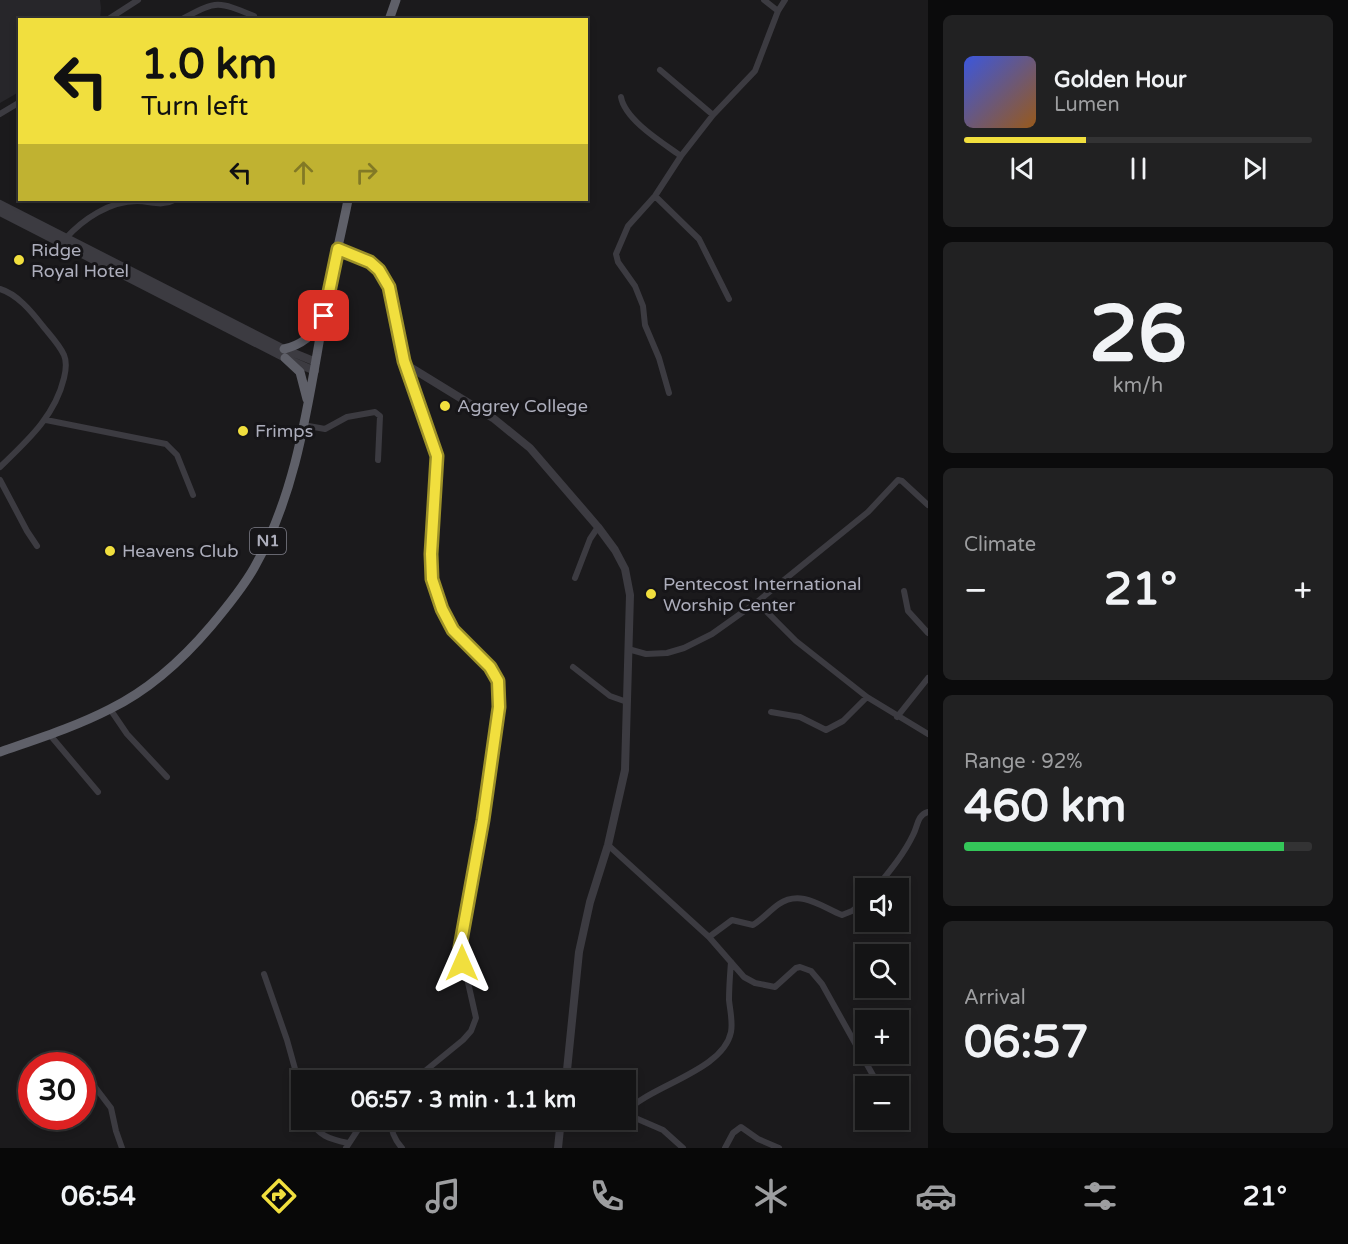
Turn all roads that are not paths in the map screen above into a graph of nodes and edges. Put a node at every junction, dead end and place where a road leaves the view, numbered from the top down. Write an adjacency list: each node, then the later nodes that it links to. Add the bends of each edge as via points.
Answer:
1 (138, 0): 7 (street)
2 (396, 0): 9 (highway)
3 (764, 0): 5 (street)
4 (785, 0): 5 (street)
5 (778, 11): 14 (street, via 755,71)
6 (254, 16): 8 (street, via 219,3)
7 (111, 18)
8 (184, 18)
9 (390, 18)
10 (660, 69): 14 (street)
11 (621, 97): 15 (street, via 622,104 647,131)
12 (18, 103): 13 (street)
13 (0, 114)
14 (712, 115): 15 (street)
15 (681, 156): 16 (street)
16 (655, 196): 26 (street, via 699,239); 31 (street, via 628,226 616,257 643,306 645,325)
17 (134, 201): 23 (street, via 107,207)
18 (134, 201): 19 (street)
19 (171, 201)
20 (348, 201): 24 (highway, N1)
21 (0, 204): 23 (street)
22 (0, 212): 23 (street)
23 (64, 240): 28 (street)
24 (338, 249): 27 (highway, N1); 29 (street, via 370,262 387,283)
25 (0, 289): 33 (street, via 25,306 64,354 61,390)
26 (729, 299)
27 (324, 316): 28 (highway, via 310,336); 30 (highway, N1)
28 (284, 353): 30 (street); 32 (highway, via 300,372)
29 (408, 366): 40 (street, via 514,435); 67 (street, via 437,456 432,579 453,630 490,667 500,693 460,947 476,1018 463,1040)
30 (316, 367): 32 (highway, N1)
31 (669, 393)
32 (308, 401): 34 (highway, N1)
33 (46, 420): 36 (street); 38 (street, via 166,444 177,455)
34 (303, 425): 35 (street, via 325,429 347,417 375,412 380,416); 51 (highway, N1, via 285,498 269,538 230,605 184,656)
35 (378, 460)
36 (0, 466)
37 (0, 480): 41 (street)
38 (193, 495)
39 (928, 505): 44 (street, via 898,480 868,512)
40 (598, 527): 42 (street); 46 (street, via 625,570 630,595)
41 (37, 546)
42 (575, 578)
43 (904, 591): 45 (street, via 908,611)
44 (757, 602): 46 (street, via 684,648 653,655); 49 (street, via 796,641)
45 (928, 633)
46 (628, 649): 50 (street)
47 (573, 667): 50 (street, via 610,696)
48 (928, 678): 53 (street)
49 (867, 697): 52 (street, via 843,721 826,730 800,717); 53 (street)
50 (627, 702): 60 (street, via 625,770)
51 (110, 709): 55 (highway, N1); 57 (street, via 127,734)
52 (771, 712)
53 (897, 717): 54 (street)
54 (928, 734)
55 (50, 735): 56 (highway, N1); 58 (street)
56 (0, 752)
57 (167, 777)
58 (98, 792)
59 (928, 812): 61 (street, via 919,818 909,842)
60 (608, 846): 63 (street); 68 (street, via 579,951)
61 (883, 878)
62 (855, 909): 63 (street, via 842,915 815,901 792,899 779,904 753,925 732,920)
63 (709, 937): 64 (street)
64 (731, 962): 69 (street, via 750,981 771,987 779,985 796,968 812,971); 71 (street, via 731,1026 724,1047 705,1064)
65 (264, 974): 66 (street)
66 (295, 1070)
67 (426, 1070)
68 (567, 1070)
69 (873, 1076)
70 (96, 1088): 78 (street, via 111,1108)
71 (636, 1104)
72 (636, 1118): 81 (street, via 663,1130)
73 (317, 1130): 77 (street)
74 (360, 1130): 77 (street)
75 (391, 1130): 79 (street)
76 (560, 1130): 80 (street)
77 (347, 1145)
78 (122, 1148)
79 (402, 1148)
80 (558, 1148)
81 (683, 1148)
82 (725, 1148): 83 (street, via 733,1132 741,1127)
83 (779, 1148)

